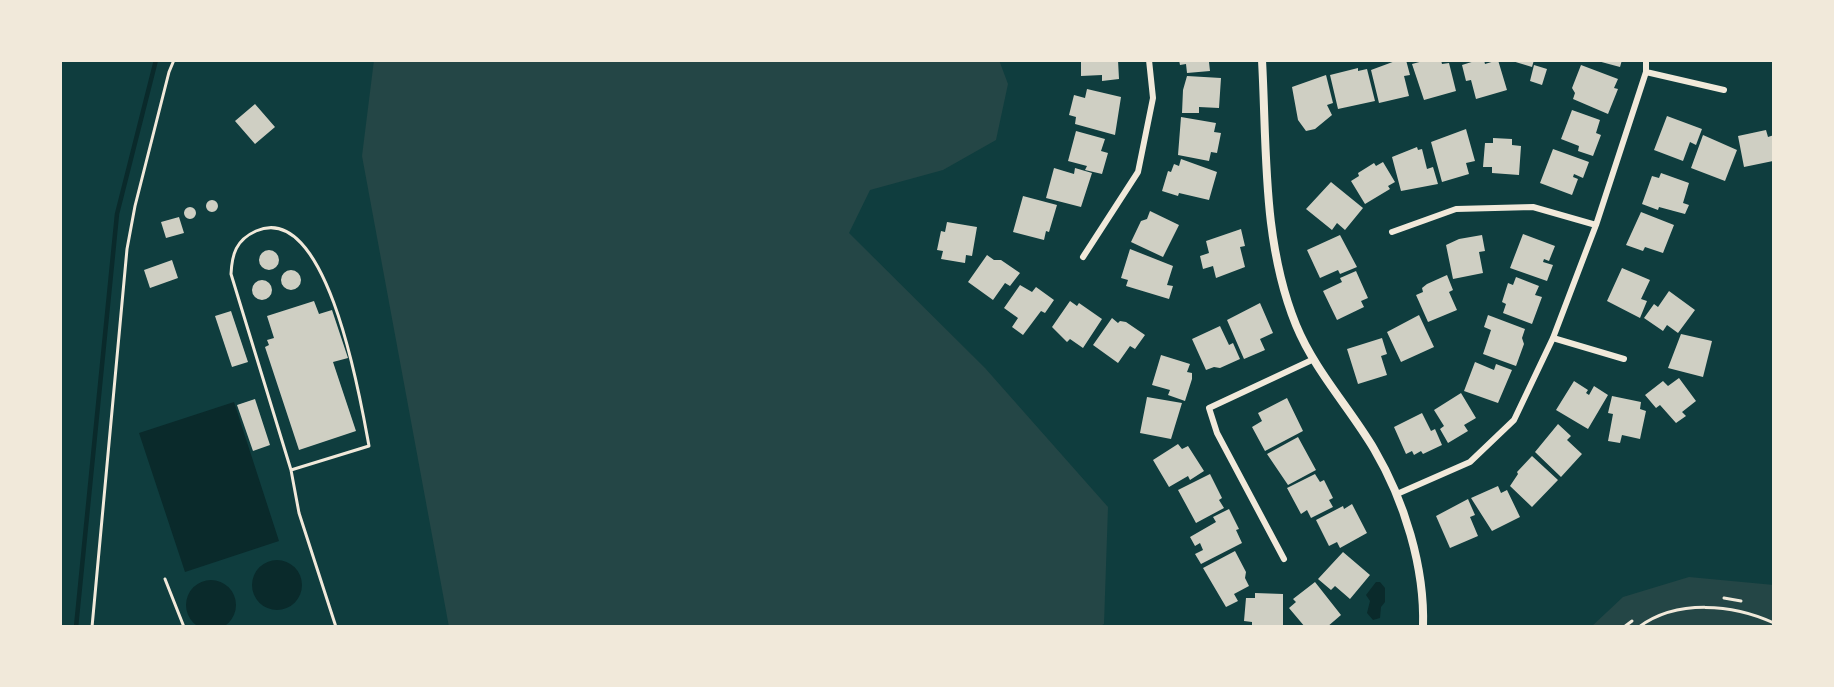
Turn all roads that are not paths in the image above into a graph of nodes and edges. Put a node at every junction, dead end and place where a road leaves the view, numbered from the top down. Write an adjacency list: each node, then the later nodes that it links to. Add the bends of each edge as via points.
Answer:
1 (1149, 60): 8 (street, via 1153,98 1138,172)
2 (1262, 60): 10 (street, via 1270,230 1280,280)
3 (1646, 60): 4 (street)
4 (1646, 72): 5 (street); 6 (street)
5 (1724, 90)
6 (1596, 225): 7 (street, via 1533,207 1456,208); 9 (street)
7 (1392, 232)
8 (1083, 257)
9 (1553, 338): 11 (street); 13 (street, via 1514,420 1470,462)
10 (1314, 359): 13 (street, via 1374,449); 14 (street, via 1209,408 1216,433)
11 (1624, 359)
12 (291, 470): 12 (lane, via 231,274 232,255 240,240 258,230 278,229 295,235 310,254 333,301 354,365 369,446); 18 (lane, via 299,513)
13 (1397, 494): 19 (street, via 1417,562)
14 (1284, 559)
15 (165, 579): 17 (lane)
16 (1774, 623): 20 (lane, via 1725,607 1667,613)
17 (184, 627)
18 (336, 627)
19 (1423, 627)
20 (1639, 627)

